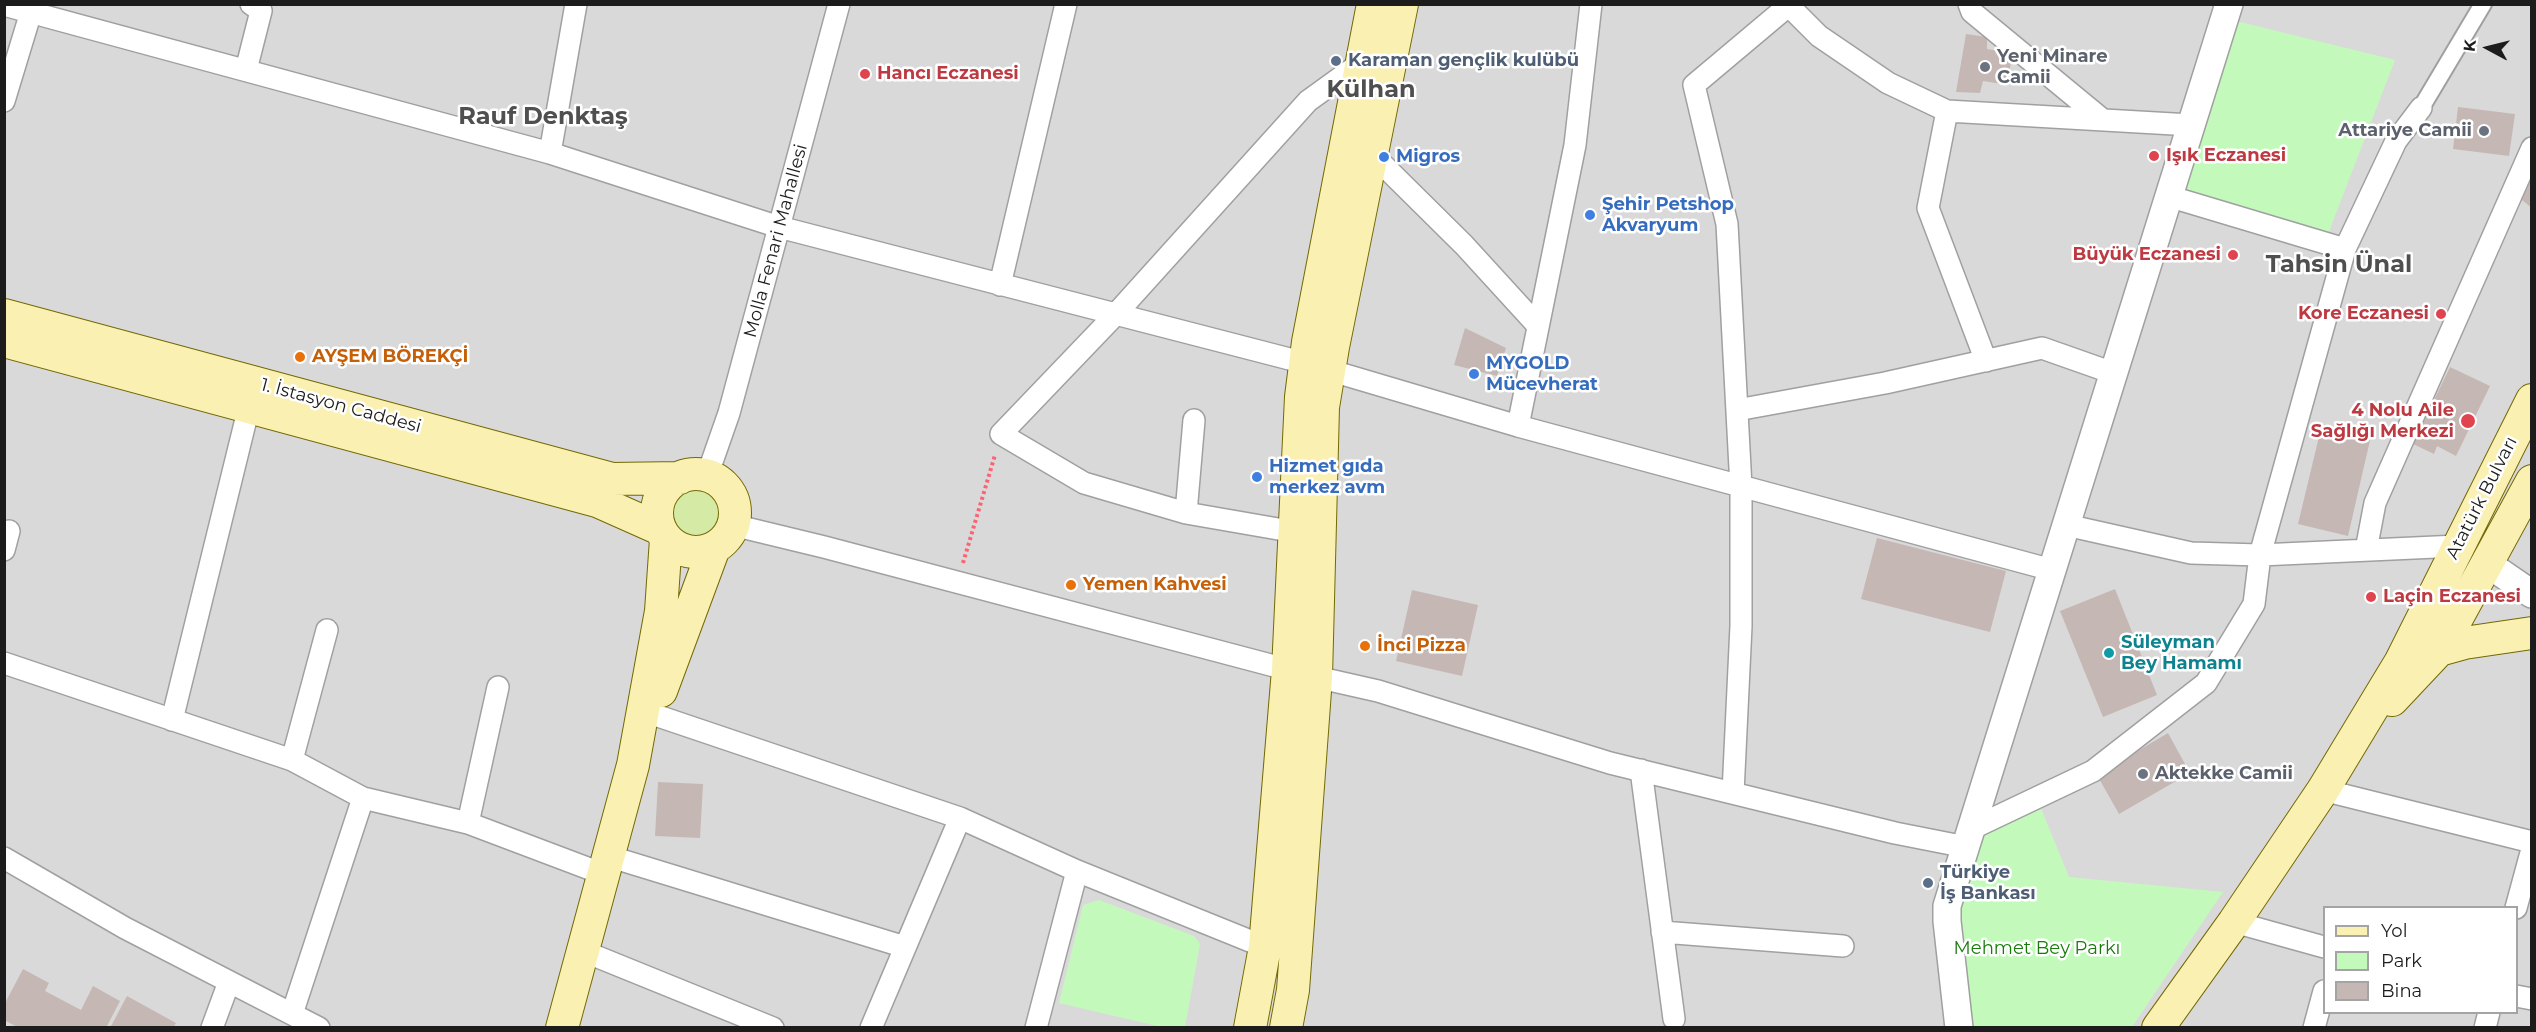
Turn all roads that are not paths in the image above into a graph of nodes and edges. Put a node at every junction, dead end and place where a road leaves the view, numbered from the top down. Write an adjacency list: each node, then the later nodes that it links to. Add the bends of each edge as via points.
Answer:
1 (251, 4): 15 (street, via 261,11)
2 (576, 4): 22 (street)
3 (839, 4): 25 (street, Molla Fenari Mahallesi)
4 (1066, 4): 27 (street)
5 (1373, 4): 14 (main road)
6 (1402, 4): 23 (main road)
7 (1591, 4): 30 (street, via 1575,145)
8 (1969, 4): 19 (street, via 1972,12)
9 (2229, 4): 20 (street)
10 (2483, 4): 17 (street)
11 (4, 5): 13 (street)
12 (1788, 5): 18 (street, via 1818,36 1888,83); 37 (street, via 1694,85 1726,224)
13 (34, 8): 15 (street); 16 (street)
14 (1362, 63): 29 (street, via 1308,100); 33 (main road)
15 (246, 70): 22 (street)
16 (4, 101)
17 (2421, 108): 26 (street, via 2396,141)
18 (1947, 111): 19 (street); 32 (street, via 1928,208)
19 (2103, 120): 20 (street)
20 (2191, 124): 24 (street)
21 (2532, 148): 49 (street, via 2375,503)
22 (550, 153): 25 (street)
23 (1372, 154): 30 (street, via 1464,245); 33 (main road)
24 (2168, 196): 26 (street); 34 (street)
25 (779, 227): 27 (street); 40 (street, Molla Fenari Mahallesi, via 729,413)
26 (2345, 249): 50 (street)
27 (1000, 285): 29 (street)
28 (4, 315): 40 (main road, 1. İstasyon Caddesi, via 612,479)
29 (1115, 315): 33 (street); 43 (street, via 1001,434 1084,483)
30 (1538, 326): 39 (street)
31 (4, 341): 36 (main road, 1. İstasyon Caddesi)
32 (1986, 361): 34 (street, via 2042,348); 37 (street)
33 (1317, 366): 39 (street); 46 (main road, via 1323,407)
34 (2113, 373): 44 (street)
35 (2532, 400): 48 (main road, Atatürk Bulvarı)
36 (249, 407): 45 (main road, 1. İstasyon Caddesi, via 597,501); 62 (street)
37 (1737, 410): 42 (street)
38 (1194, 420): 43 (street)
39 (1518, 426): 42 (street)
40 (694, 477): 45 (main road, via 670,484 662,494 657,517); 47 (main road, via 718,481 733,501 735,513)
41 (2532, 481): 51 (main road, Atatürk Bulvarı)
42 (1741, 487): 52 (street); 68 (street, via 1741,626)
43 (1186, 513): 46 (street)
44 (2066, 525): 50 (street, via 2191,553); 52 (street)
45 (663, 534): 47 (main road, via 683,551 704,552); 65 (main road, via 662,611)
46 (1307, 534): 59 (main road)
47 (723, 537): 59 (street, via 957,582); 61 (main road)
48 (2457, 546): 49 (street); 51 (main road); 57 (main road, Atatürk Bulvarı)
49 (2366, 550): 50 (street)
50 (2260, 555): 72 (street, via 2254,604 2206,683 2093,771)
51 (2488, 564): 53 (street); 56 (main road, Atatürk Bulvarı)
52 (2052, 570): 72 (street)
53 (2532, 594)
54 (327, 630): 64 (street)
55 (2532, 633): 56 (main road)
56 (2440, 650): 57 (main road); 63 (main road, Atatürk Bulvarı)
57 (2401, 661): 63 (main road, Atatürk Bulvarı)
58 (4, 663): 62 (street)
59 (1302, 674): 66 (street, via 1378,691); 84 (main road); 97 (main road, via 1293,990)
60 (498, 687): 71 (street)
61 (652, 714): 65 (main road); 70 (street)
62 (172, 720): 64 (street)
63 (2354, 739): 67 (main road)
64 (292, 760): 69 (street)
65 (633, 765): 76 (main road)
66 (1641, 770): 68 (street); 80 (street)
67 (2324, 790): 73 (street); 79 (main road)
68 (1732, 793): 72 (street, via 1895,833)
69 (363, 798): 71 (street); 88 (street)
70 (960, 818): 77 (street); 83 (street)
71 (468, 823): 76 (street)
72 (1969, 838): 98 (street, via 1947,906)
73 (2532, 842)
74 (2532, 849): 78 (street)
75 (4, 858): 86 (street, via 125,928)
76 (606, 865): 83 (street); 85 (main road)
77 (1077, 871): 84 (street); 95 (street)
78 (2517, 906)
79 (2234, 922): 82 (street); 99 (main road)
80 (1662, 932): 81 (street); 89 (street)
81 (1844, 946)
82 (2323, 946)
83 (905, 947): 94 (street)
84 (1265, 947): 96 (main road)
85 (583, 951): 92 (main road); 93 (street)
86 (230, 982): 88 (street); 90 (street)
87 (2323, 998): 100 (street)
88 (292, 1014): 91 (street)
89 (1674, 1019)
90 (212, 1028)
91 (319, 1028)
92 (562, 1028)
93 (773, 1028)
94 (871, 1028)
95 (1036, 1028)
96 (1250, 1028)
97 (1286, 1028)
98 (1959, 1028)
99 (2158, 1028)
100 (2314, 1028)

